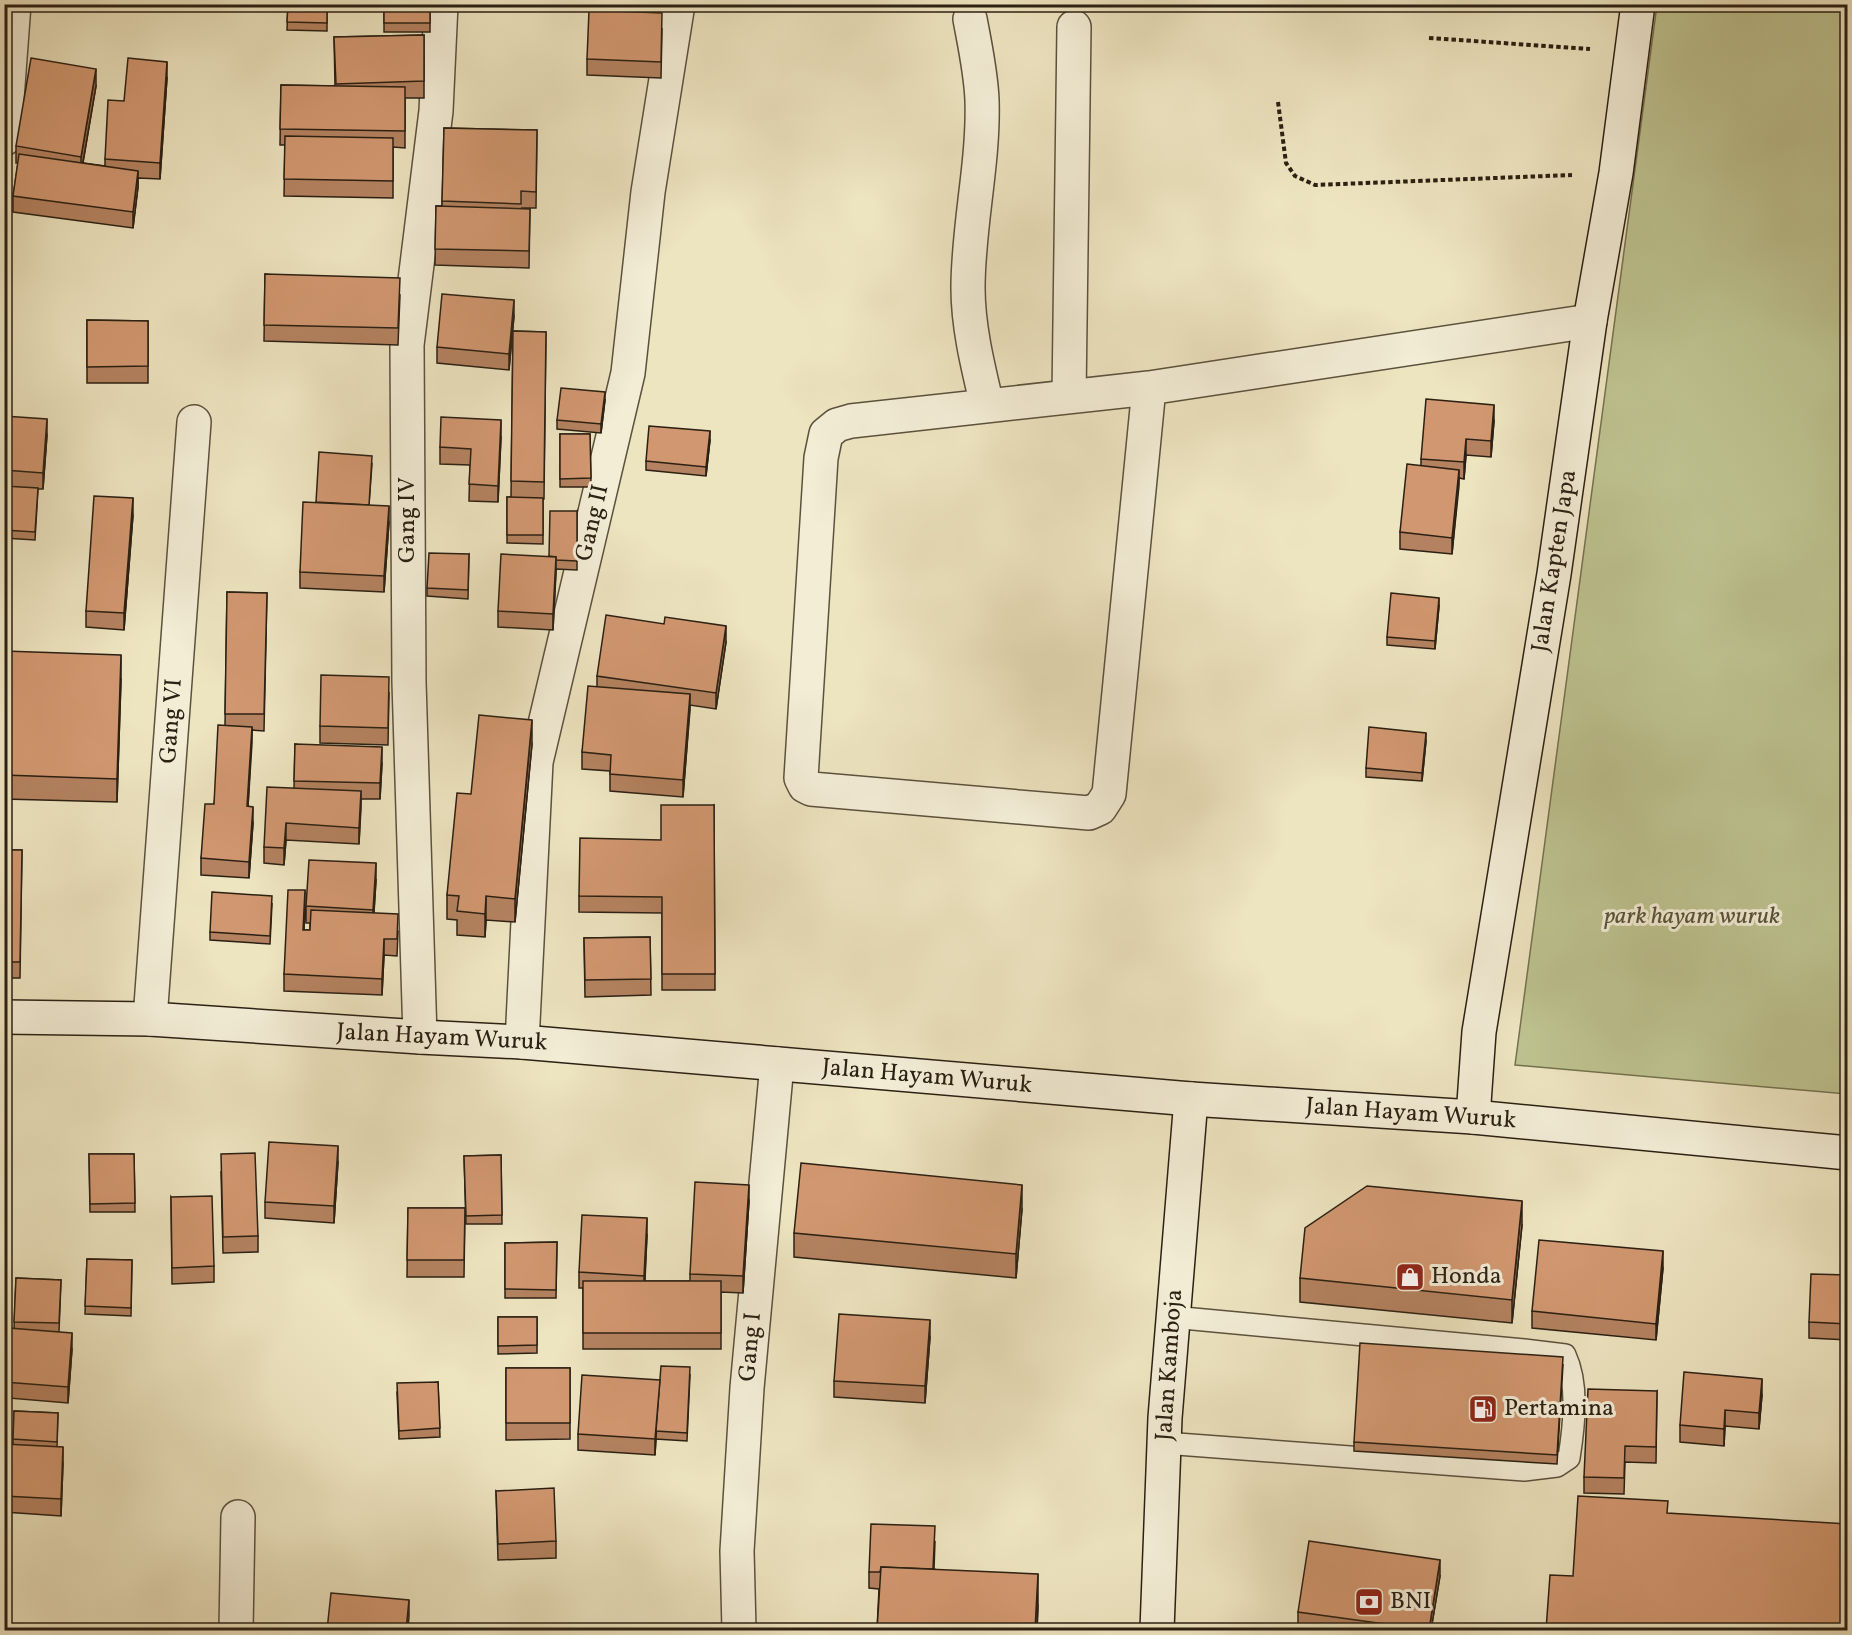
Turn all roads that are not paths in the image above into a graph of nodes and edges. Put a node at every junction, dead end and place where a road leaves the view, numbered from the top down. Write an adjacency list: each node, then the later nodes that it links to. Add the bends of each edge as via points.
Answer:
1 (14, 4): 7 (street)
2 (441, 4): 15 (street, Gang IV, via 436,111 407,345 409,682)
3 (678, 4): 16 (street, Gang II, via 648,192 628,373 536,762)
4 (1638, 4): 8 (street, Jalan Kapten Japa, via 1616,173)
5 (970, 19): 11 (street, via 982,101 968,289 971,327)
6 (1074, 27): 10 (street)
7 (4, 139)
8 (1590, 321): 9 (street); 19 (street, Jalan Kapten Japa, via 1554,574 1479,1032)
9 (1149, 388): 10 (street); 11 (street, via 1109,794 1100,808 1089,813 811,789 801,778 821,458 826,434 851,421)
10 (1069, 396): 11 (street)
11 (987, 405)
12 (194, 422): 14 (street, Gang VI)
13 (4, 1017): 14 (street, Jalan Hayam Wuruk)
14 (150, 1019): 15 (street, Jalan Hayam Wuruk)
15 (420, 1037): 16 (street, Jalan Hayam Wuruk)
16 (522, 1042): 17 (street, Jalan Hayam Wuruk)
17 (777, 1064): 18 (street, Jalan Hayam Wuruk); 25 (street, Gang I, via 745,1423 737,1551)
18 (1191, 1099): 19 (street, Jalan Hayam Wuruk); 21 (street, Jalan Kamboja)
19 (1473, 1117): 20 (street, Jalan Hayam Wuruk)
20 (1848, 1153)
21 (1172, 1317): 22 (street, Jalan Kamboja); 22 (lane, via 1552,1352 1565,1355 1574,1398 1569,1458 1557,1466 1524,1470)
22 (1164, 1443): 26 (street, Jalan Kamboja)
23 (238, 1516): 24 (street)
24 (236, 1630)
25 (739, 1630)
26 (1157, 1630)

